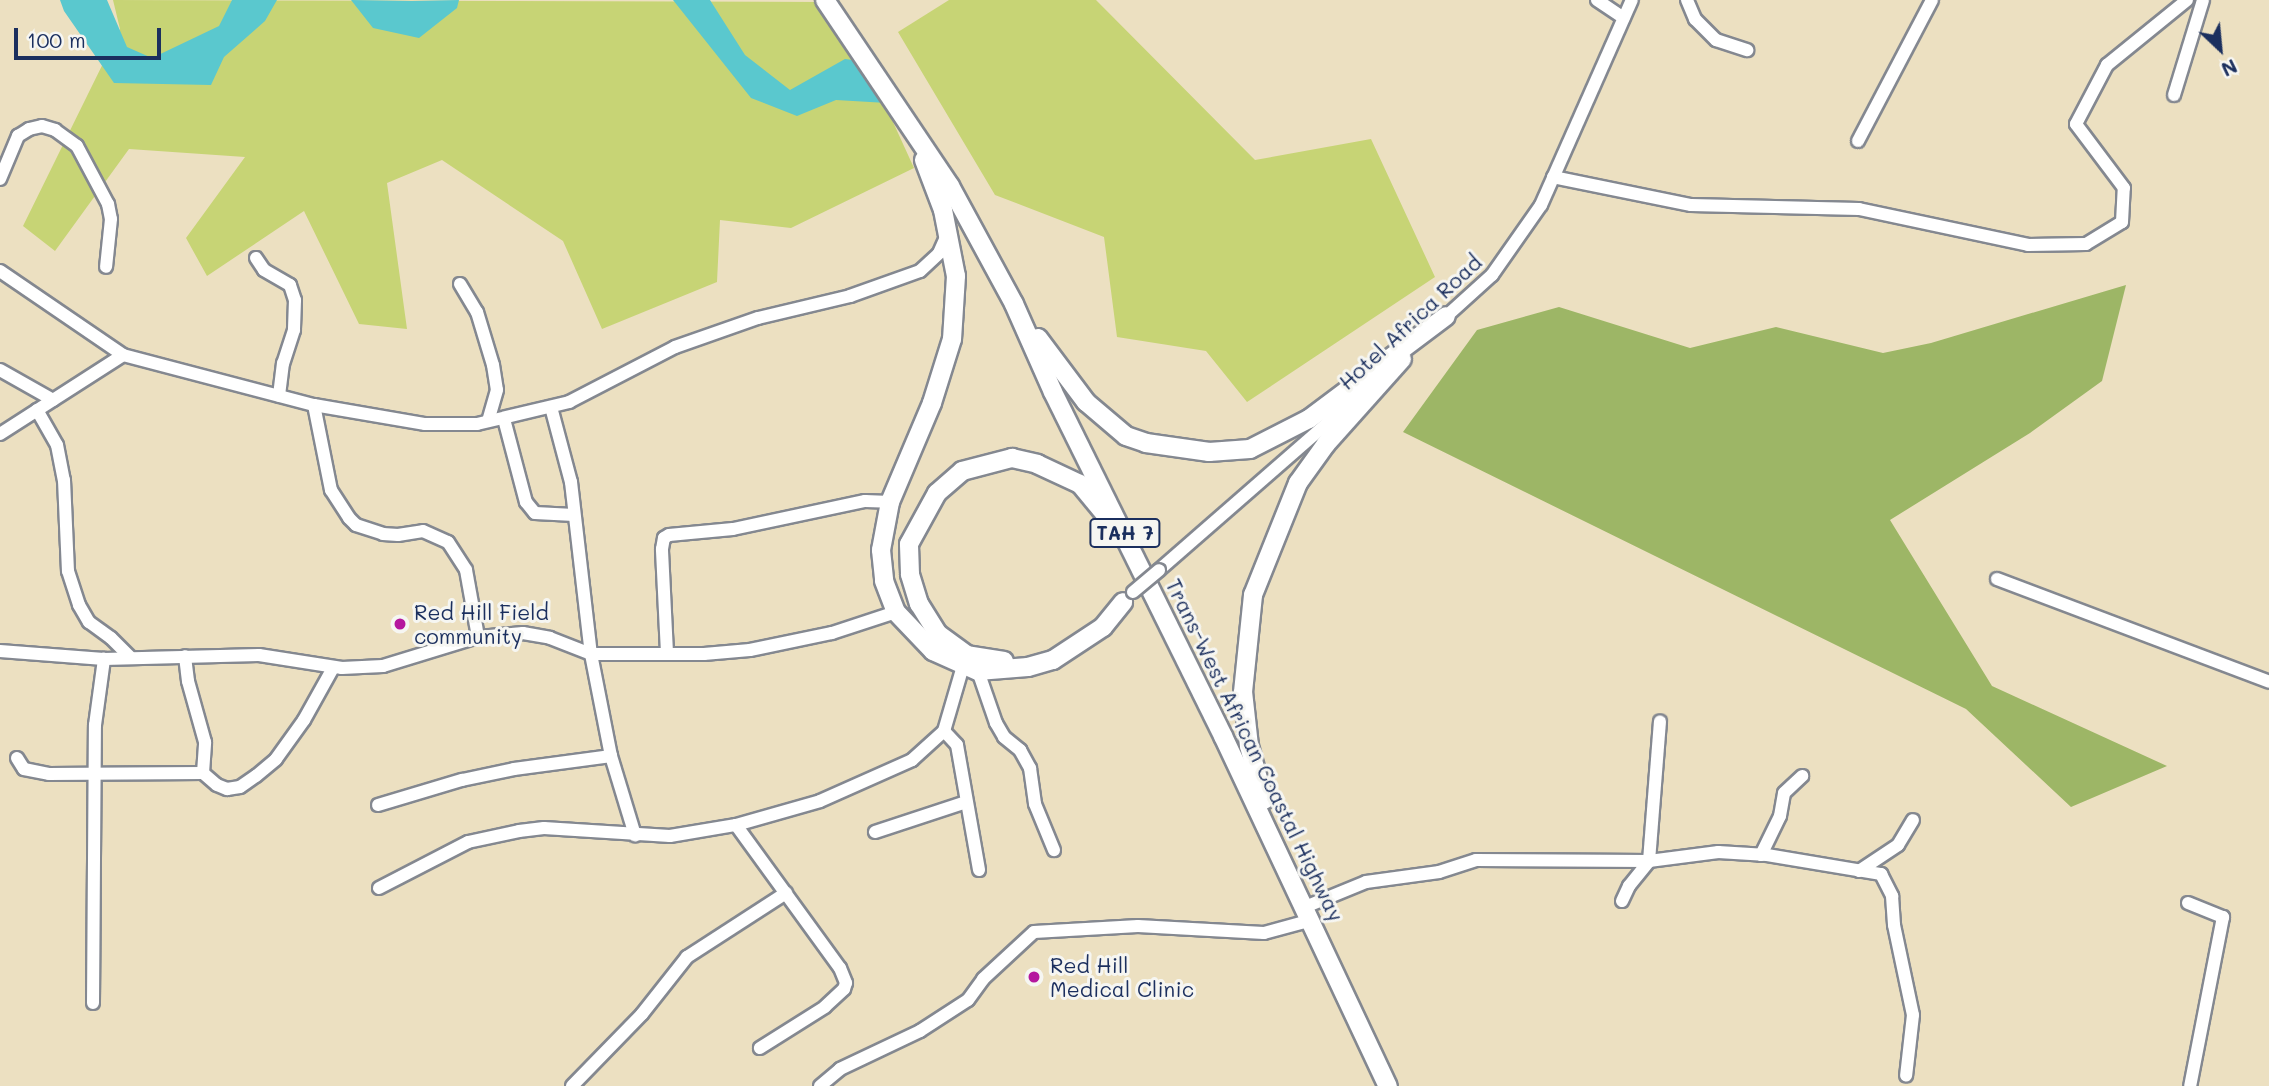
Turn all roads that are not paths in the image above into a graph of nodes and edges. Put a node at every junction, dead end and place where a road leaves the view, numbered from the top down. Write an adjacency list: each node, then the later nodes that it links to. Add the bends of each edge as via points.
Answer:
1 (825, 0): 11 (highway, Trans-West African Coastal Highway / TAH 7)
2 (1597, 0): 8 (street)
3 (1632, 0): 8 (street, Hotel Africa Road)
4 (1687, 0): 9 (street, via 1695,19 1716,40)
5 (1932, 0): 12 (street)
6 (2187, 0): 13 (street, via 2107,65 2076,124 2124,188 2122,222 2086,244 2028,245 1859,209 1691,205)
7 (2203, 0): 10 (street)
8 (1624, 18): 13 (street, Hotel Africa Road)
9 (1747, 50)
10 (2174, 95)
11 (912, 127): 15 (highway); 20 (highway, Trans-West African Coastal Highway / TAH 7)
12 (1858, 141)
13 (1553, 177): 21 (street, Hotel Africa Road, via 1524,233 1492,275)
14 (0, 179): 17 (street, via 18,136 29,128 55,130 77,146 108,204)
15 (948, 232): 28 (street, via 939,253 920,271 676,347); 33 (highway, via 956,276 952,339 932,402)
16 (256, 258): 25 (street, via 264,270 290,285 295,300 294,330)
17 (106, 267)
18 (0, 271): 22 (street)
19 (460, 284): 31 (street, via 477,312 493,365 497,390)
20 (1014, 304): 21 (highway, via 1086,402 1126,436 1209,452 1250,449 1308,419); 35 (highway, Trans-West African Coastal Highway / TAH 7)
21 (1446, 316): 23 (street, Hotel Africa Road)
22 (123, 355): 25 (street); 26 (street)
23 (1402, 359): 37 (street, Hotel Africa Road, bridge); 71 (highway, via 1326,444 1298,483 1253,595 1243,692 1249,746)
24 (0, 370): 26 (street)
25 (279, 396): 27 (street)
26 (53, 400): 29 (street)
27 (314, 405): 31 (street, via 425,424); 39 (street, via 331,490 349,518 383,534 423,531 448,542 466,570)
28 (551, 407): 30 (street); 34 (street, via 571,482)
29 (37, 410): 32 (street); 44 (street, via 57,445 64,480 68,571 79,605 89,622)
30 (504, 419): 31 (street); 34 (street, via 526,502 535,513)
31 (488, 421)
32 (0, 434)
33 (890, 502): 38 (highway, via 881,550 884,581); 41 (street, via 865,501 733,529 664,538)
34 (574, 515): 42 (street)
35 (1136, 555): 37 (highway, via 1080,484 1012,458 962,471 937,493 909,544 910,574 919,604 938,634 967,655 993,661 1047,654 1099,624); 71 (highway, Trans-West African Coastal Highway / TAH 7)
36 (1997, 579): 48 (street)
37 (1128, 597): 47 (highway, via 1103,626 1053,660 1028,667)
38 (896, 612): 41 (street, via 832,633 750,650); 47 (highway, via 933,651)
39 (478, 638): 42 (street, via 523,633); 46 (street, via 383,666)
40 (0, 651): 45 (street)
41 (667, 653): 42 (street)
42 (591, 654): 51 (street)
43 (185, 656): 44 (street); 46 (street, via 259,655); 53 (street, via 205,742)
44 (130, 657): 45 (street)
45 (104, 659): 54 (street, via 95,725)
46 (333, 668): 53 (street, via 304,720 276,759 256,776 240,788 227,789)
47 (971, 668): 50 (street); 62 (street, via 1004,737 1020,750 1030,768 1035,804)
48 (2269, 682)
49 (1660, 721): 64 (street)
50 (944, 731): 56 (street, via 957,745); 59 (street, via 901,765 820,801)
51 (611, 756): 57 (street, via 514,769); 61 (street)
52 (17, 758): 54 (street, via 33,773)
53 (204, 773): 54 (street)
54 (95, 775): 72 (street)
55 (1802, 776): 63 (street, via 1784,793 1780,816)
56 (966, 802): 60 (street); 65 (street)
57 (378, 805)
58 (1913, 820): 66 (street, via 1898,845)
59 (736, 825): 61 (street, via 670,836); 68 (street)
60 (875, 832)
61 (635, 835): 67 (street, via 544,828 519,831 468,842)
62 (1054, 850)
63 (1761, 855): 64 (street, via 1718,852); 66 (street)
64 (1649, 861): 69 (street); 71 (street, via 1476,860 1439,872 1366,882)
65 (979, 870)
66 (1859, 871): 74 (street, via 1881,874 1892,896 1913,1015)
67 (379, 888)
68 (786, 893): 73 (street, via 840,968 845,989); 75 (street, via 687,957)
69 (1622, 901)
70 (2188, 903): 78 (street, via 2223,917)
71 (1305, 906): 76 (street, via 1264,933 1138,926 1034,932 983,979 968,1000 920,1031 840,1069); 77 (highway, Trans-West African Coastal Highway / TAH 7)
72 (93, 1003)
73 (760, 1048)
74 (1906, 1076)
75 (572, 1086)
76 (820, 1086)
77 (1388, 1086)
78 (2190, 1086)

